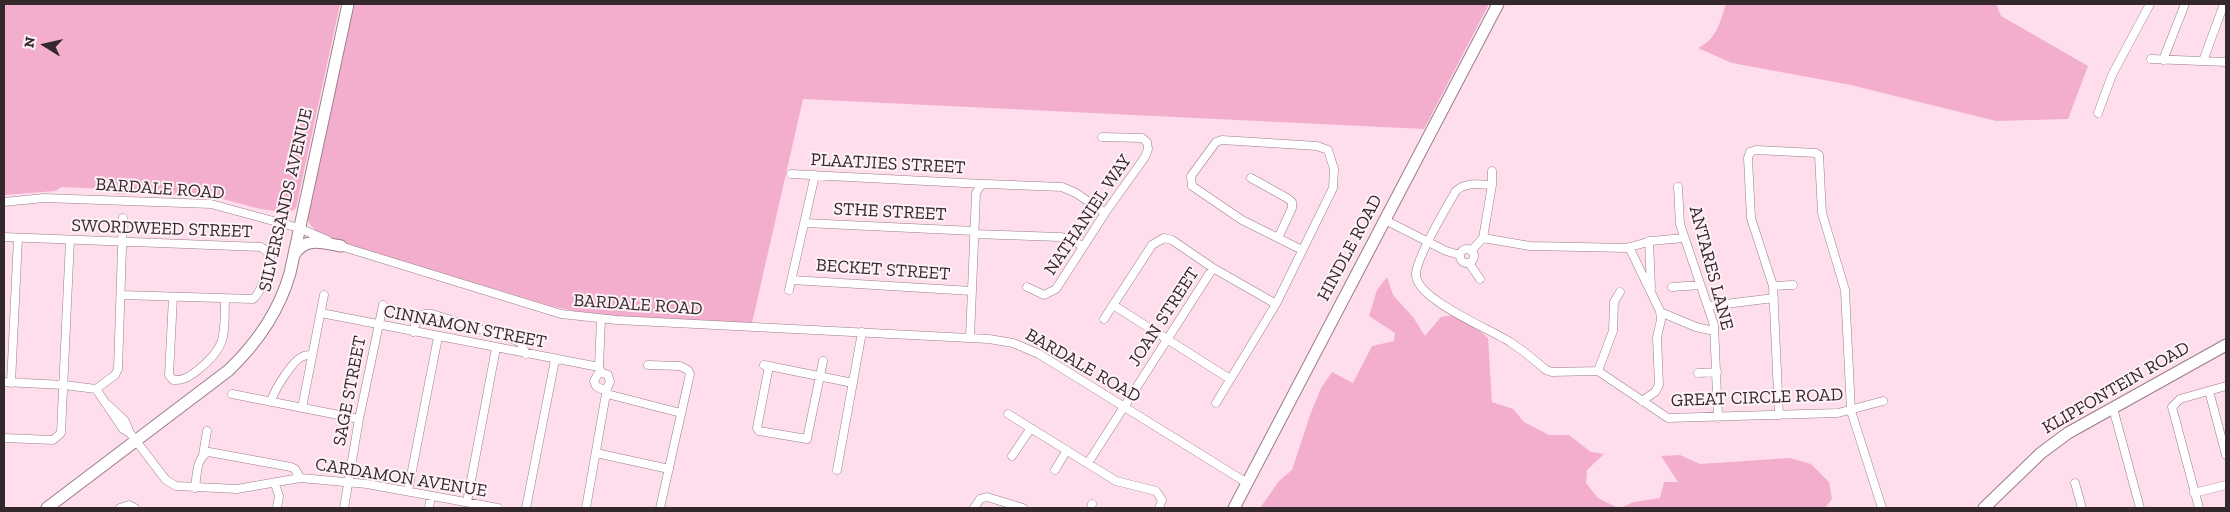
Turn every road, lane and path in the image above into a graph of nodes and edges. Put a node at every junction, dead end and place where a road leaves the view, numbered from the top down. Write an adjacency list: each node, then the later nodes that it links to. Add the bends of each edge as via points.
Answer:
1 (348, 4): 24 (street, SILVERSANDS AVENUE)
2 (1498, 4): 22 (street, HINDLE ROAD)
3 (2150, 4): 10 (street, via 2112,75)
4 (2185, 4): 7 (street)
5 (2224, 4): 8 (street)
6 (2151, 59): 7 (street)
7 (2163, 60): 8 (street)
8 (2203, 61): 9 (street)
9 (2226, 62)
10 (2098, 112)
11 (1102, 137): 20 (street, NATHANIEL WAY, via 1136,137 1148,145 1145,157)
12 (1492, 171): 17 (street)
13 (791, 174): 14 (street, PLAATJIES STREET)
14 (815, 175): 16 (street, PLAATJIES STREET); 23 (street)
15 (1251, 178): 28 (street, via 1292,202)
16 (985, 184): 20 (street, PLAATJIES STREET, via 1062,187); 25 (street, via 976,193)
17 (1492, 185): 29 (street); 34 (street, via 1476,184 1458,189)
18 (1678, 187): 30 (street, ANTARES LANE, via 1679,217)
19 (4, 202): 24 (street, BARDALE ROAD, via 44,198 211,204)
20 (1105, 213): 36 (street, NATHANIEL WAY)
21 (123, 218): 33 (street)
22 (1385, 220): 34 (street); 124 (street, HINDLE ROAD)
23 (805, 223): 25 (street, STHE STREET); 45 (street)
24 (299, 228): 35 (street, BARDALE ROAD); 40 (street, SILVERSANDS AVENUE)
25 (974, 233): 36 (street, STHE STREET, via 1060,237); 53 (street)
26 (4, 238): 27 (street, SWORDWEED STREET)
27 (18, 238): 31 (street, SWORDWEED STREET); 88 (street)
28 (1278, 238): 38 (street); 38 (street, via 1242,220 1192,186 1191,176 1216,142 1317,146 1328,150 1334,169 1333,188)
29 (1483, 238): 37 (street, via 1530,246); 39 (street)
30 (1684, 238): 32 (street); 46 (street, ANTARES LANE)
31 (70, 240): 33 (street, SWORDWEED STREET); 90 (street)
32 (1649, 241): 37 (street); 52 (street)
33 (122, 243): 55 (street); 59 (street, SWORDWEED STREET, via 264,249 270,261 258,295)
34 (1428, 243): 41 (street); 83 (street, via 1416,275 1418,284 1428,295 1509,341 1549,371)
35 (341, 246): 40 (street, via 311,242); 66 (street, BARDALE ROAD, via 561,314)
36 (1083, 247): 48 (street, NATHANIEL WAY, via 1052,293 1044,295)
37 (1629, 247): 52 (street)
38 (1302, 250): 60 (street)
39 (1471, 251): 41 (street, via 1464,250); 42 (street, via 1473,259)
40 (294, 255): 111 (street, SILVERSANDS AVENUE, via 282,299 256,343 229,370)
41 (1460, 255): 42 (street, via 1461,261)
42 (1469, 263): 44 (street)
43 (1213, 268): 60 (street); 62 (street, via 1172,240 1160,239 1152,245); 74 (street, JOAN STREET)
44 (1480, 279)
45 (792, 280): 51 (street); 53 (street, BECKET STREET)
46 (1700, 285): 49 (street); 63 (street, ANTARES LANE)
47 (1793, 285): 50 (street)
48 (1027, 286)
49 (1672, 286)
50 (1773, 286): 58 (street); 103 (street, via 1750,213 1748,158 1750,152 1756,150 1816,152 1819,155 1823,218 1845,290)
51 (789, 290)
52 (1651, 290): 64 (street)
53 (972, 291): 73 (street)
54 (1620, 292): 83 (street, via 1614,302 1613,331)
55 (121, 295): 57 (street); 92 (street, via 117,371)
56 (324, 295): 65 (street)
57 (173, 297): 59 (street); 59 (street, via 169,375 180,381 219,350 223,338)
58 (1774, 298): 63 (street); 106 (street)
59 (225, 299)
60 (1276, 304): 87 (street)
61 (383, 305): 68 (street, SAGE STREET)
62 (1113, 305): 67 (street); 74 (street)
63 (1709, 306): 69 (street, ANTARES LANE)
64 (1660, 312): 69 (street); 97 (street, via 1657,337 1659,385 1654,394)
65 (321, 313): 68 (street, CINNAMON STREET); 78 (street)
66 (601, 319): 71 (street, BARDALE ROAD); 82 (street)
67 (1104, 319)
68 (378, 325): 70 (street, CINNAMON STREET); 108 (street, SAGE STREET)
69 (1714, 331): 85 (street, ANTARES LANE)
70 (413, 332): 72 (street, CINNAMON STREET); 77 (street, via 418,317 430,313 515,340)
71 (862, 332): 73 (street, BARDALE ROAD); 89 (street)
72 (438, 338): 76 (street, CINNAMON STREET); 129 (street)
73 (970, 338): 100 (street, BARDALE ROAD, via 1001,340 1024,346)
74 (1168, 338): 87 (street); 100 (street, JOAN STREET)
75 (2226, 345): 102 (street, KLIPFONTEIN ROAD)
76 (496, 348): 77 (street, CINNAMON STREET); 132 (street)
77 (526, 354): 79 (street, CINNAMON STREET)
78 (312, 355): 98 (street, via 302,356 295,363 274,390); 101 (street)
79 (555, 360): 82 (street, CINNAMON STREET); 141 (street)
80 (823, 361): 86 (street)
81 (648, 365): 104 (street, via 680,366 688,370 689,382)
82 (600, 370): 93 (street, via 610,377); 93 (street, via 594,383)
83 (1598, 371): 97 (street, GREAT CIRCLE ROAD)
84 (1698, 372): 85 (street)
85 (1716, 372): 107 (street, ANTARES LANE)
86 (820, 377): 86 (street, via 767,366 759,431 807,439); 89 (street)
87 (1230, 380): 99 (street)
88 (8, 382): 90 (street)
89 (853, 383): 120 (street)
90 (64, 385): 92 (street); 112 (street, via 60,436 54,440)
91 (2226, 386): 94 (street)
92 (96, 390): 111 (street, CARDAMON AVENUE, via 123,429)
93 (607, 391): 104 (street); 114 (street)
94 (2209, 391): 116 (street); 130 (street, via 2180,399 2172,407)
95 (232, 394): 98 (street)
96 (1883, 400): 103 (street, GREAT CIRCLE ROAD)
97 (1642, 401): 107 (street, GREAT CIRCLE ROAD, via 1668,418)
98 (270, 402): 101 (street)
99 (1216, 403)
100 (1124, 407): 118 (street, JOAN STREET); 124 (street, BARDALE ROAD)
101 (302, 408): 108 (street)
102 (2113, 408): 148 (street, KLIPFONTEIN ROAD, via 2049,447); 150 (street)
103 (1850, 410): 106 (street, GREAT CIRCLE ROAD); 147 (street)
104 (682, 413): 119 (street)
105 (1008, 414): 109 (street)
106 (1780, 415): 107 (street, GREAT CIRCLE ROAD)
107 (1718, 418)
108 (358, 419): 123 (street, SAGE STREET)
109 (1030, 428): 113 (street); 117 (street)
110 (208, 431): 115 (street)
111 (133, 437): 128 (street, CARDAMON AVENUE, via 168,481 176,486); 134 (street, SILVERSANDS AVENUE)
112 (4, 438)
113 (1067, 450): 118 (street); 121 (street)
114 (596, 453): 119 (street); 133 (street)
115 (203, 455): 122 (street, CARDAMON AVENUE, via 216,452 291,467); 128 (street)
116 (2226, 455)
117 (1012, 456)
118 (1088, 463): 145 (street, via 1116,481 1156,490 1162,500)
119 (669, 469): 142 (street)
120 (837, 470)
121 (1055, 470)
122 (300, 478): 123 (street, CARDAMON AVENUE); 126 (street, CARDAMON AVENUE)
123 (349, 482): 129 (street, CARDAMON AVENUE); 138 (street, SAGE STREET)
124 (1247, 483): 146 (street, HINDLE ROAD)
125 (2075, 483): 149 (street)
126 (275, 484): 128 (street, CARDAMON AVENUE, via 236,489); 137 (street, via 279,496)
127 (2226, 485): 130 (street)
128 (195, 488)
129 (408, 492): 131 (street, CARDAMON AVENUE)
130 (2194, 493): 151 (street)
131 (431, 496): 132 (street, CARDAMON AVENUE); 139 (street)
132 (467, 502): 140 (street, CARDAMON AVENUE)
133 (585, 506)
134 (47, 508)
135 (120, 508): 136 (street, via 129,505)
136 (135, 508)
137 (277, 508)
138 (344, 508)
139 (429, 508)
140 (492, 508)
141 (526, 508)
142 (660, 508)
143 (974, 508): 144 (street, via 984,498)
144 (1023, 508)
145 (1159, 508)
146 (1234, 508)
147 (1882, 508)
148 (1984, 508)
149 (2082, 508)
150 (2140, 508)
151 (2199, 508)

